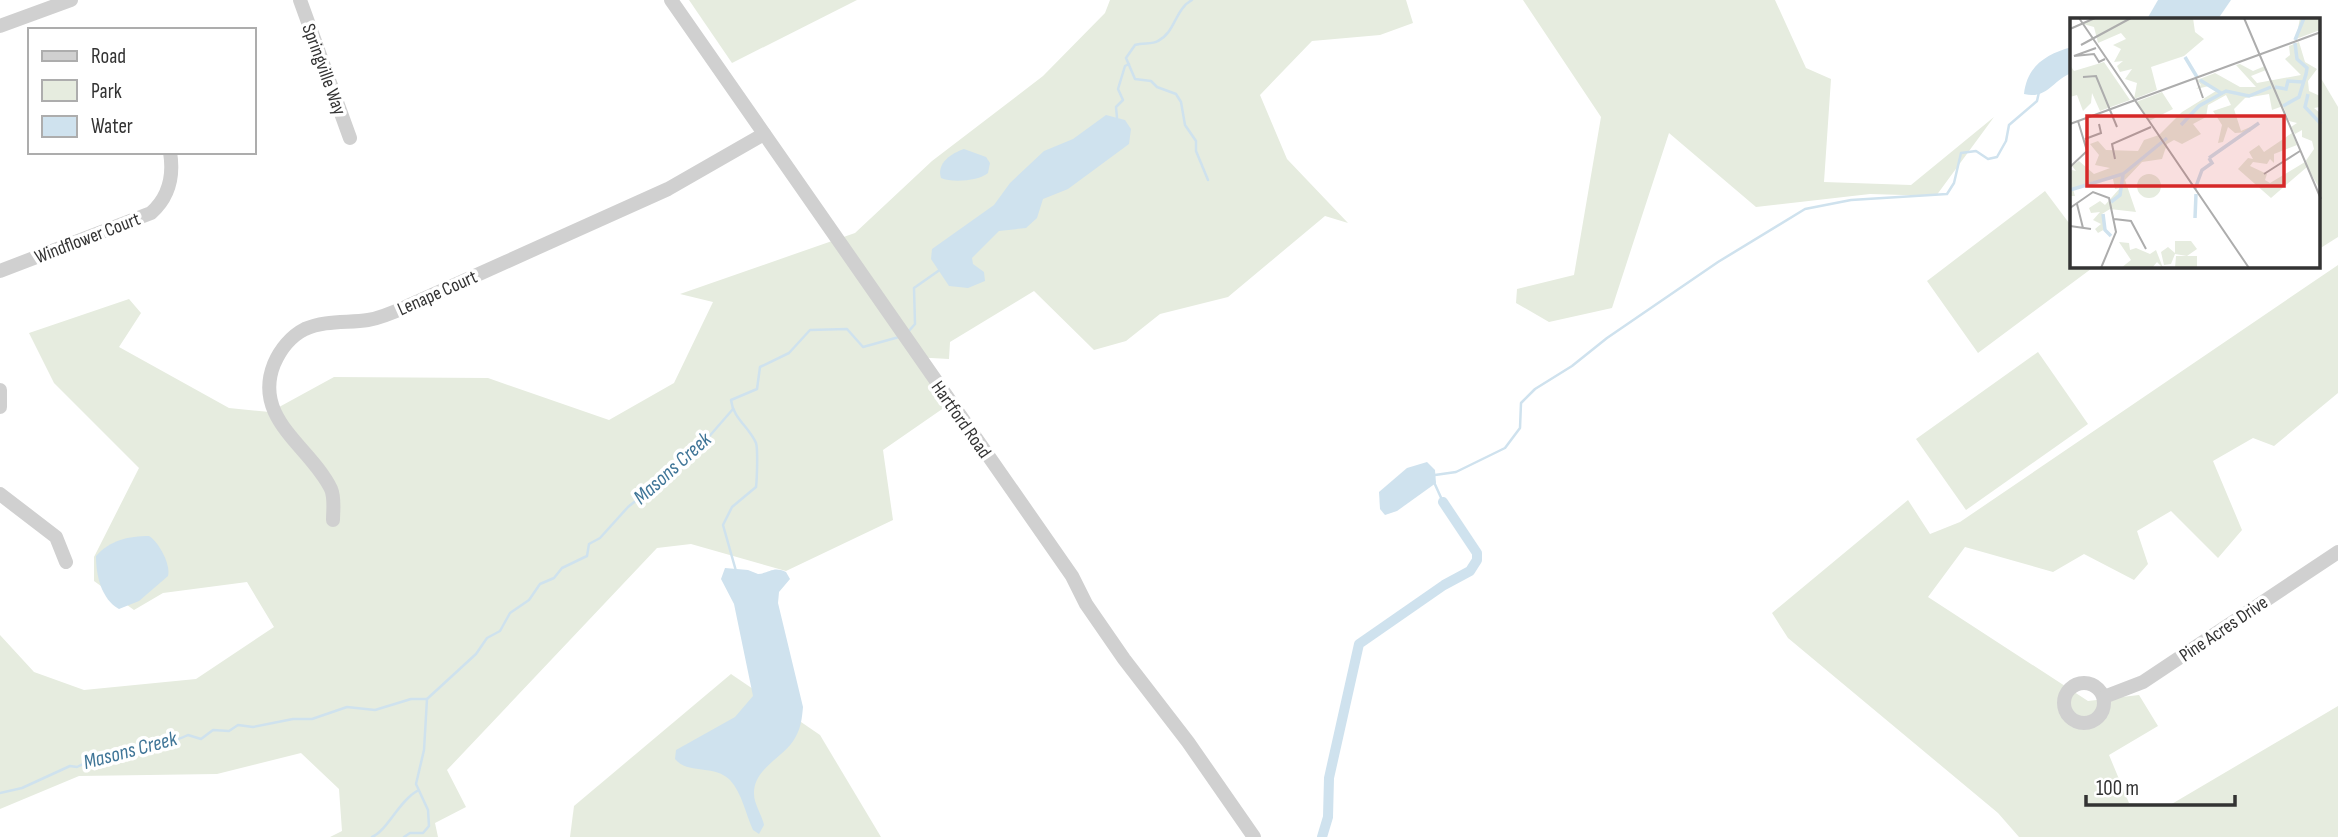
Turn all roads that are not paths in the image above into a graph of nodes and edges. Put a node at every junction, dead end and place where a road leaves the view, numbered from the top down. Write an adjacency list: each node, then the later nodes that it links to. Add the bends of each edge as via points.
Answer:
1 (71, 0): 4 (street)
2 (300, 0): 6 (street, Springville Way)
3 (671, 0): 5 (street, Hartford Road)
4 (0, 26)
5 (764, 134): 12 (street, Lenape Court, via 668,189 395,311 369,320 322,324 295,336 272,368 270,400 283,428 333,492); 16 (street, Hartford Road, via 1072,576 1124,659)
6 (350, 138)
7 (170, 154): 8 (street, Windflower Court, via 169,187 163,202 151,213)
8 (0, 271)
9 (0, 390): 10 (street)
10 (0, 407)
11 (0, 494): 14 (street, via 56,537)
12 (332, 520)
13 (2338, 552): 15 (street, Pine Acres Drive, via 2143,682)
14 (66, 562)
15 (2104, 697)
16 (1254, 837)

